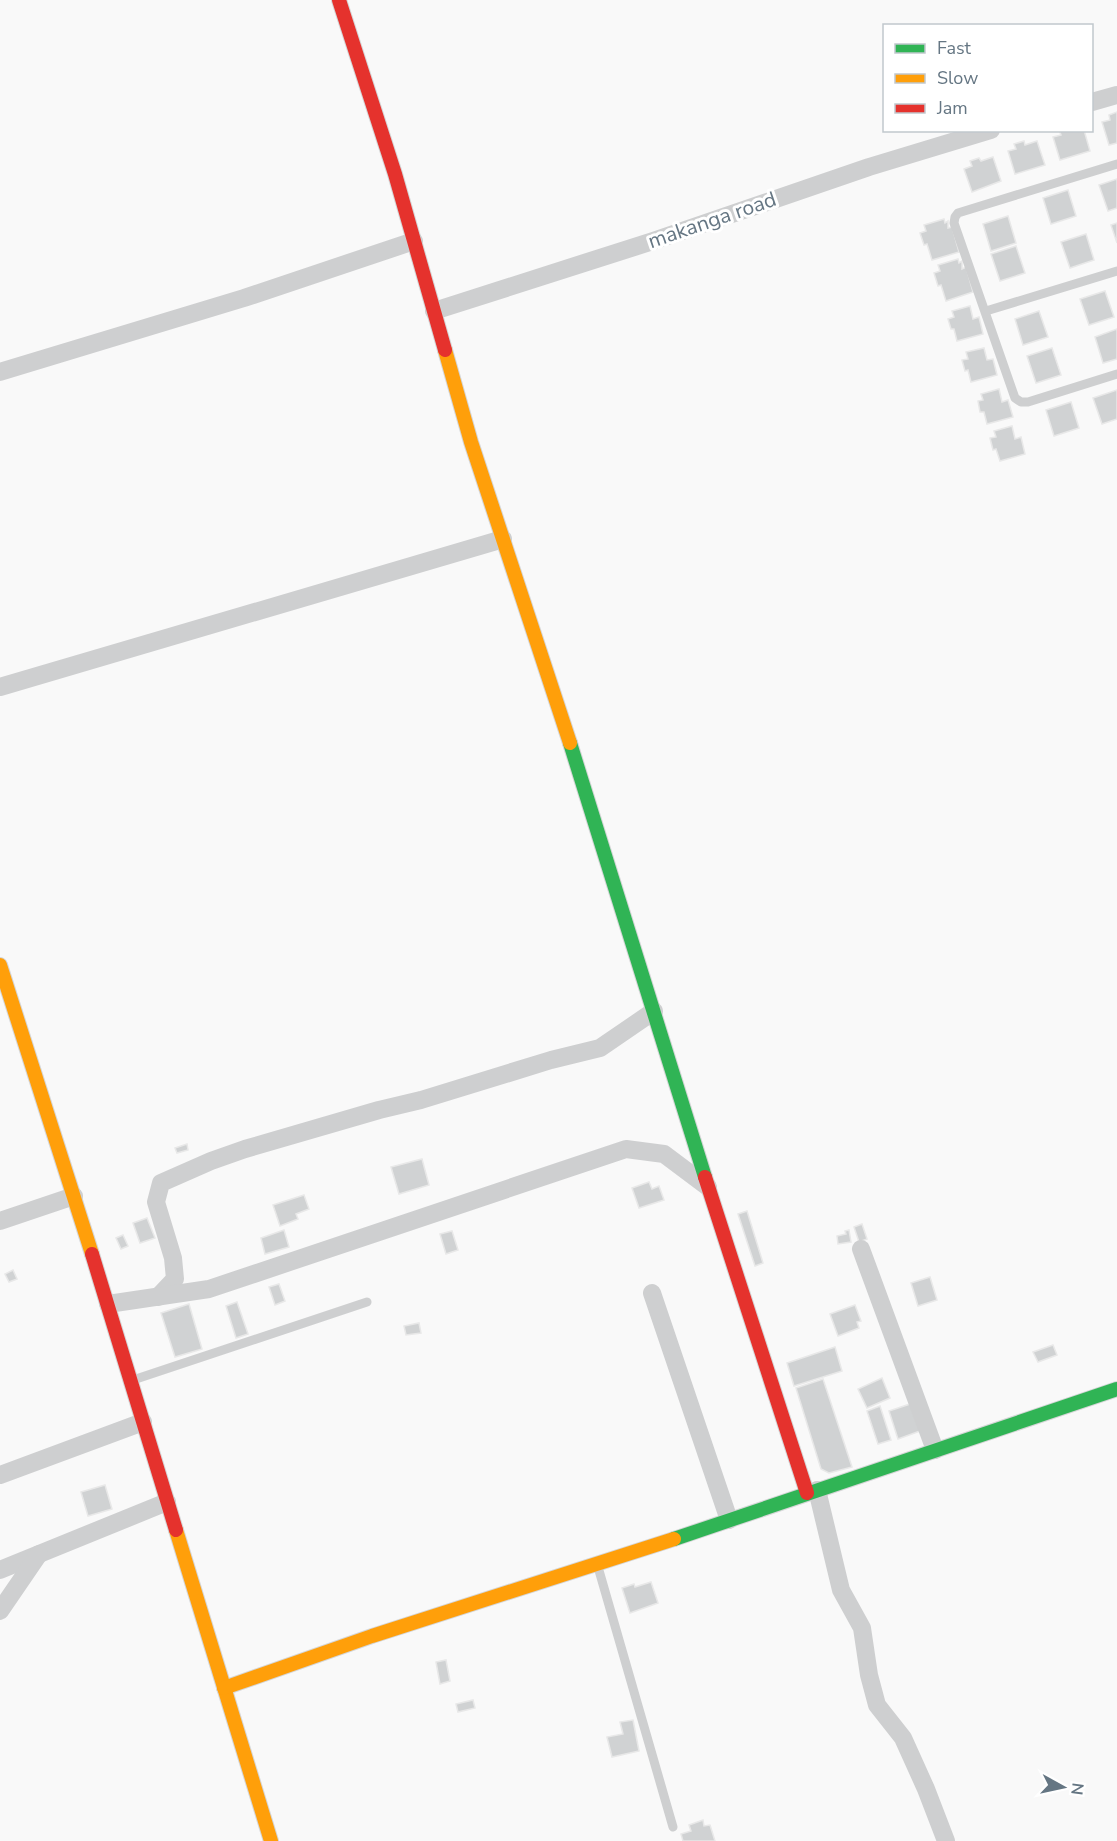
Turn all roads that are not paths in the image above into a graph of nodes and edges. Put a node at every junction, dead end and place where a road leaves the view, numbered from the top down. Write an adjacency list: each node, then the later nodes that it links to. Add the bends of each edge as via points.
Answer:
1 (339, 0): 6 (street)
2 (1117, 95): 3 (street)
3 (1093, 102)
4 (984, 132): 8 (street, makanga road)
5 (1117, 164): 9 (lane, via 958,213 954,223)
6 (414, 241): 8 (street); 10 (street, via 244,298)
7 (1117, 271): 9 (lane)
8 (434, 310): 12 (street)
9 (986, 311): 11 (lane, via 1015,398 1021,402)
10 (0, 372)
11 (1117, 374)
12 (503, 539): 13 (street); 15 (street)
13 (0, 687)
14 (0, 965): 17 (street)
15 (654, 1011): 16 (street); 21 (street, via 600,1048 245,1149 161,1183 156,1202 173,1258 175,1279)
16 (710, 1188): 21 (street, via 664,1154 626,1149 209,1289); 29 (street)
17 (75, 1196): 18 (street); 23 (street)
18 (0, 1221)
19 (861, 1249): 27 (street)
20 (652, 1293): 31 (street)
21 (158, 1297): 23 (street)
22 (367, 1302): 24 (lane)
23 (108, 1304): 24 (street)
24 (131, 1381): 26 (street)
25 (1116, 1395): 27 (street)
26 (143, 1422): 28 (street); 30 (street)
27 (935, 1450): 29 (street)
28 (0, 1475)
29 (812, 1491): 31 (street); 39 (street, via 842,1590 862,1628 877,1705 903,1738)
30 (167, 1502): 32 (street); 36 (street)
31 (729, 1520): 33 (street)
32 (39, 1554): 34 (street); 35 (street)
33 (597, 1564): 36 (street); 37 (lane)
34 (0, 1570)
35 (0, 1611)
36 (224, 1688): 38 (street)
37 (673, 1827)
38 (271, 1841)
39 (946, 1841)

